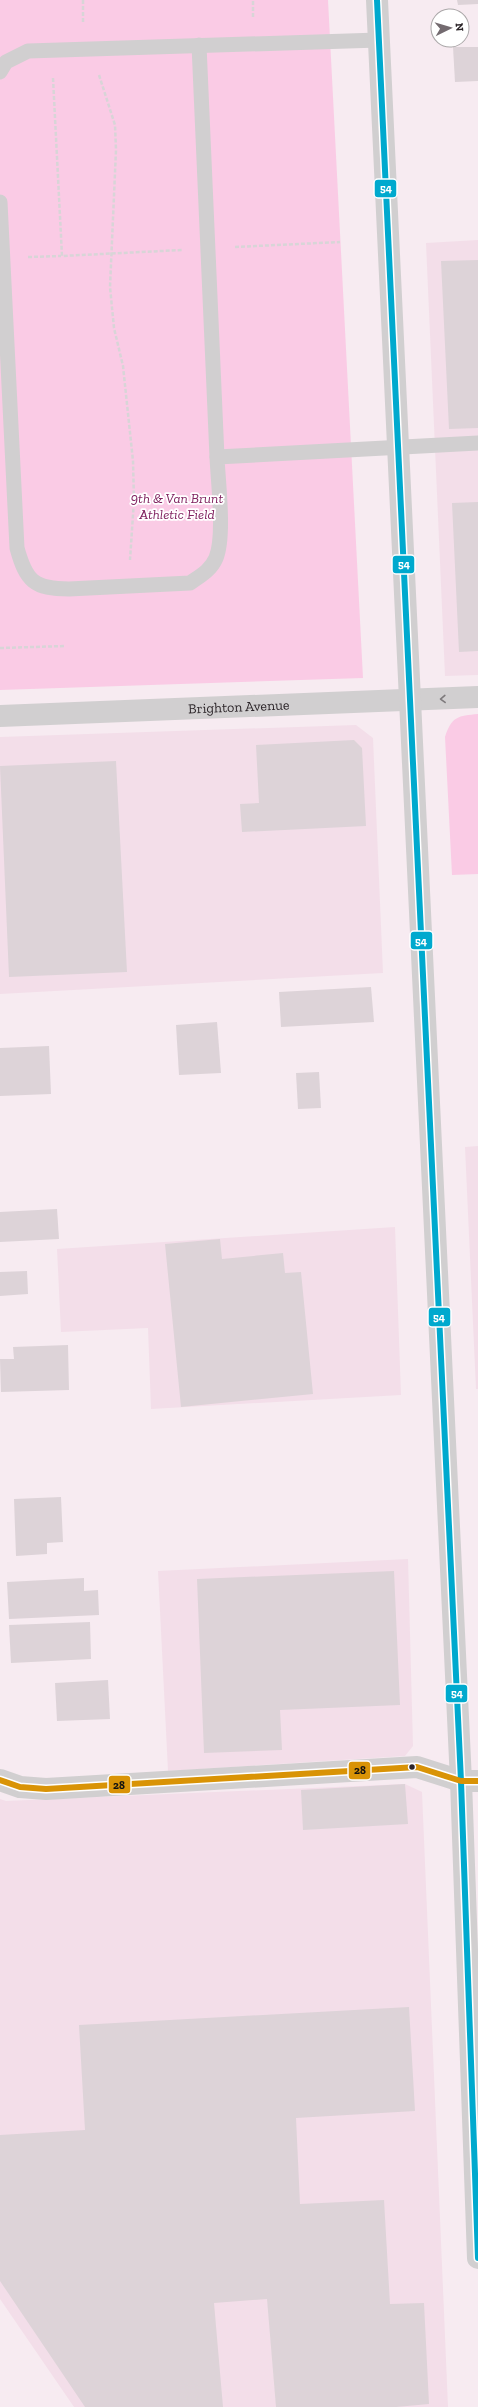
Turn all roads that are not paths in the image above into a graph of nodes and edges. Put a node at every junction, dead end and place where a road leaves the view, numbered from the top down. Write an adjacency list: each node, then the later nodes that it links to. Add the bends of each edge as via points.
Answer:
1 (377, 0): 2 (main road)
2 (379, 40): 3 (lane); 7 (main road)
3 (200, 45): 4 (lane, via 28,51 6,62); 8 (lane)
4 (0, 72)
5 (0, 202): 8 (lane, via 17,548 23,570 35,584 50,589 190,583 206,572 215,558 220,543)
6 (478, 443): 7 (lane)
7 (397, 448): 8 (lane); 10 (main road)
8 (217, 457)
9 (478, 697): 10 (main road, Brighton Avenue, one-way to 10)
10 (409, 700): 11 (main road, Brighton Avenue); 13 (main road)
11 (0, 716)
12 (0, 1780): 13 (main road, via 20,1787 46,1789 417,1767)
13 (470, 1781): 14 (main road)
14 (471, 1905): 15 (main road)
15 (478, 2258)

